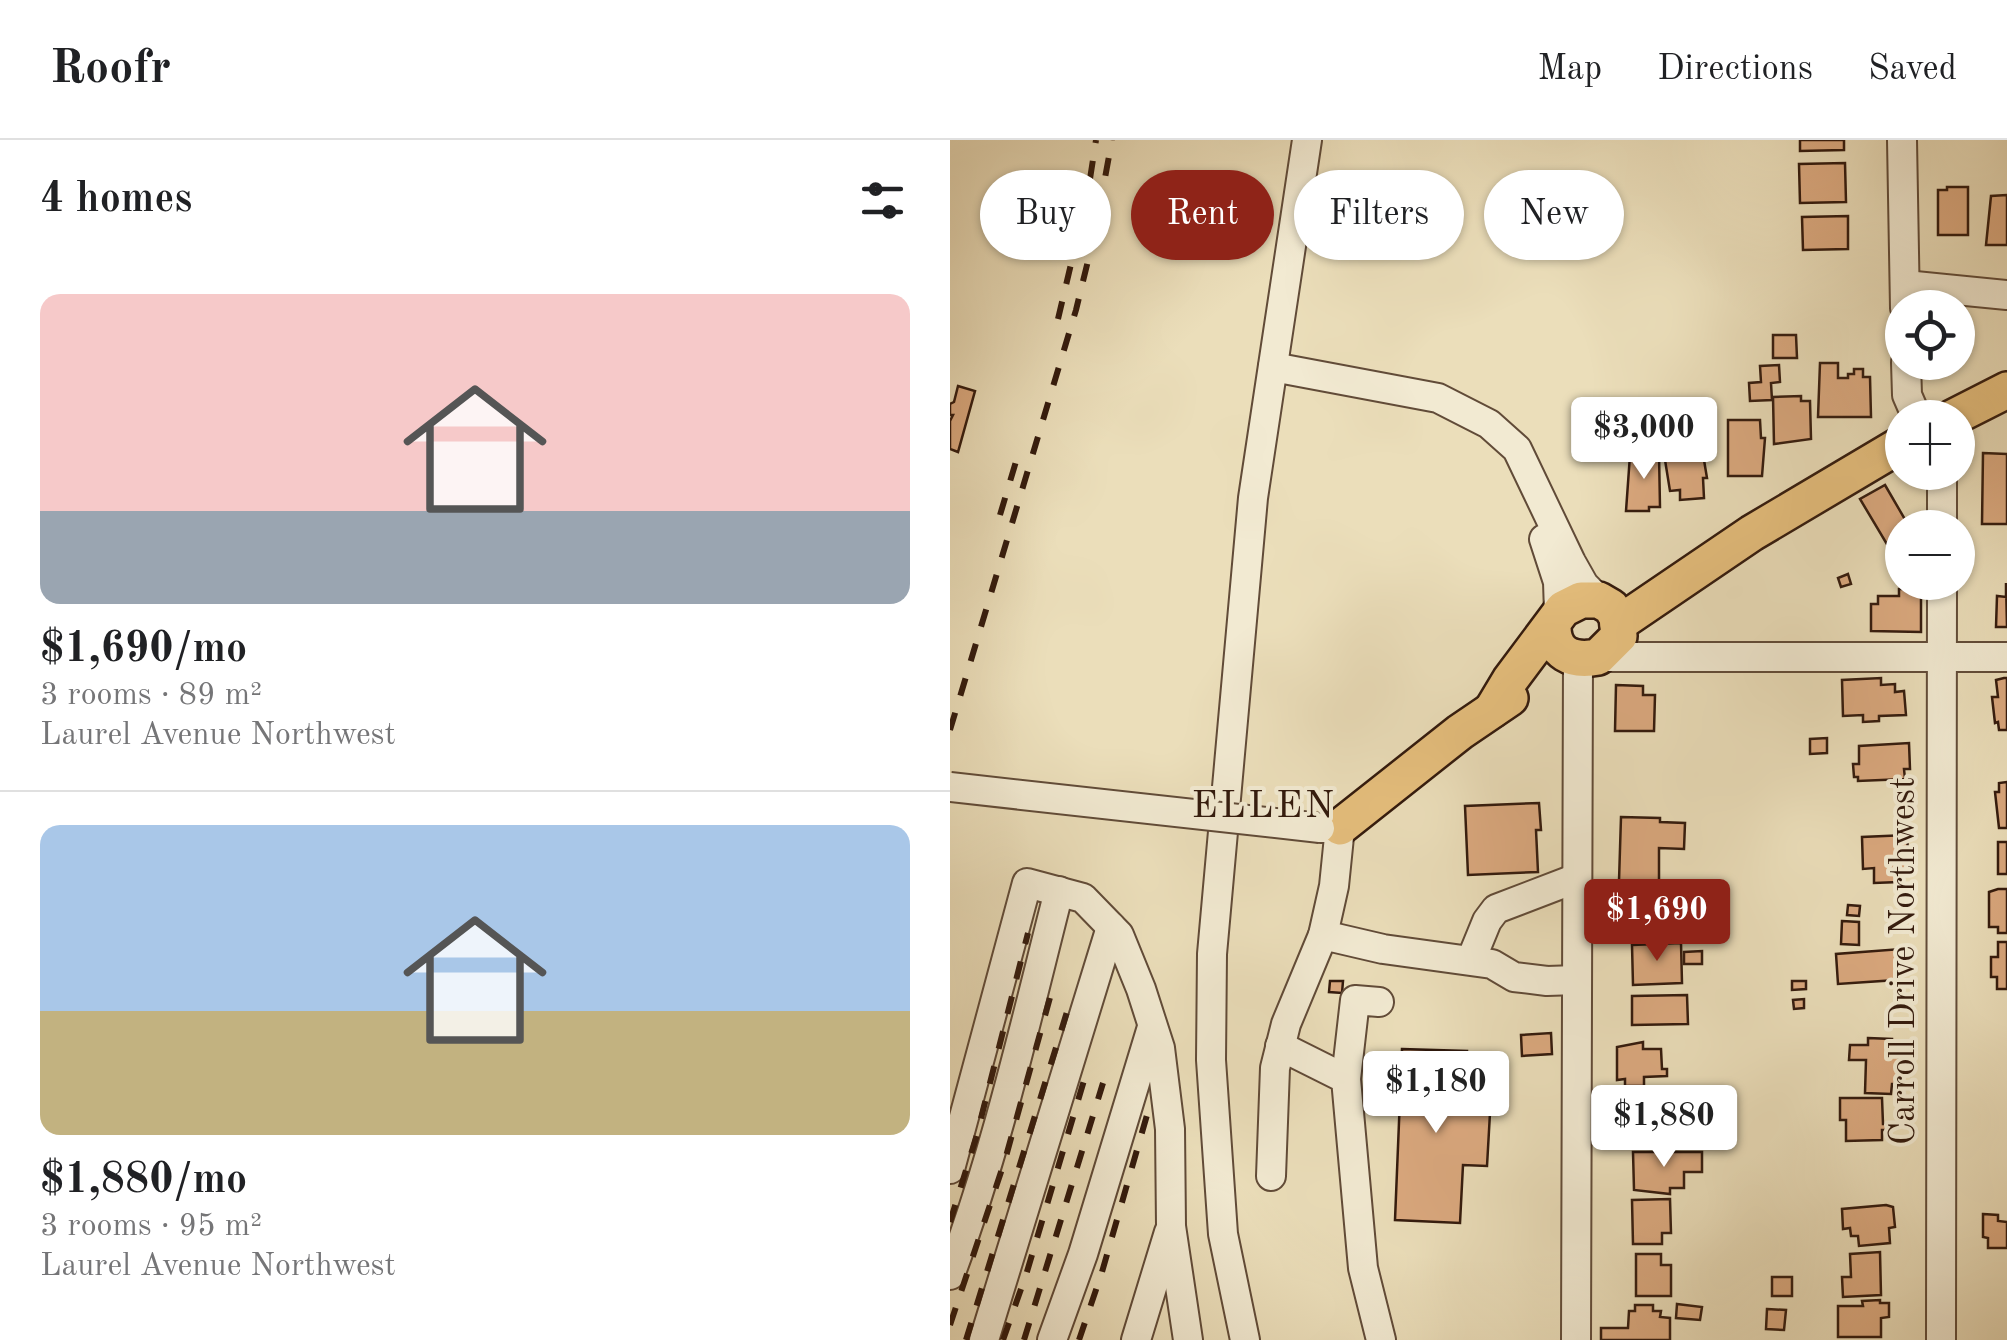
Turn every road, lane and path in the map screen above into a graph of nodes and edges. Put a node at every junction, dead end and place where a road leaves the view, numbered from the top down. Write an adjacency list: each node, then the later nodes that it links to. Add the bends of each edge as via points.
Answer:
1 (1307, 140): 6 (street)
2 (1902, 140): 3 (street)
3 (1905, 290)
4 (1975, 296): 5 (street)
5 (2007, 296)
6 (1273, 367): 10 (street, via 1438,398 1489,424 1517,449); 37 (street, via 1253,498 1212,954 1210,1060 1223,1234)
7 (2007, 390): 8 (main road)
8 (1975, 406)
9 (1885, 454): 13 (main road)
10 (1540, 503): 12 (street, via 1538,520 1558,582); 13 (street, via 1584,585)
11 (1942, 600): 15 (street, Carroll Drive Northwest)
12 (1556, 618): 13 (main road, via 1581,600); 13 (main road, via 1554,642); 16 (main road)
13 (1599, 634): 15 (street, via 1652,657); 16 (main road); 19 (street)
14 (2007, 657): 15 (street)
15 (1942, 658): 40 (street, Carroll Drive Northwest)
16 (1492, 710): 18 (main road)
17 (950, 787): 18 (street, bridge)
18 (1330, 828): 22 (street, via 1334,886)
19 (1577, 878): 23 (street, via 1496,909); 24 (street)
20 (1058, 891): 21 (street, via 1083,898); 29 (street, via 1027,883); 32 (street, via 1002,1112)
21 (1111, 927): 26 (street); 33 (street)
22 (1324, 935): 23 (street); 27 (street)
23 (1471, 960): 24 (street, via 1514,978)
24 (1577, 980): 39 (street)
25 (1379, 1002): 28 (street, via 1355,1000)
26 (1152, 1024): 31 (street, via 1170,1129); 34 (street)
27 (1280, 1046): 28 (street); 30 (street)
28 (1346, 1079): 38 (street, via 1362,1268)
29 (950, 1170)
30 (1271, 1176)
31 (1172, 1226): 35 (street); 36 (street)
32 (950, 1275)
33 (984, 1340)
34 (1052, 1340)
35 (1136, 1340)
36 (1188, 1340)
37 (1244, 1340)
38 (1381, 1340)
39 (1576, 1340)
40 (1941, 1340)

